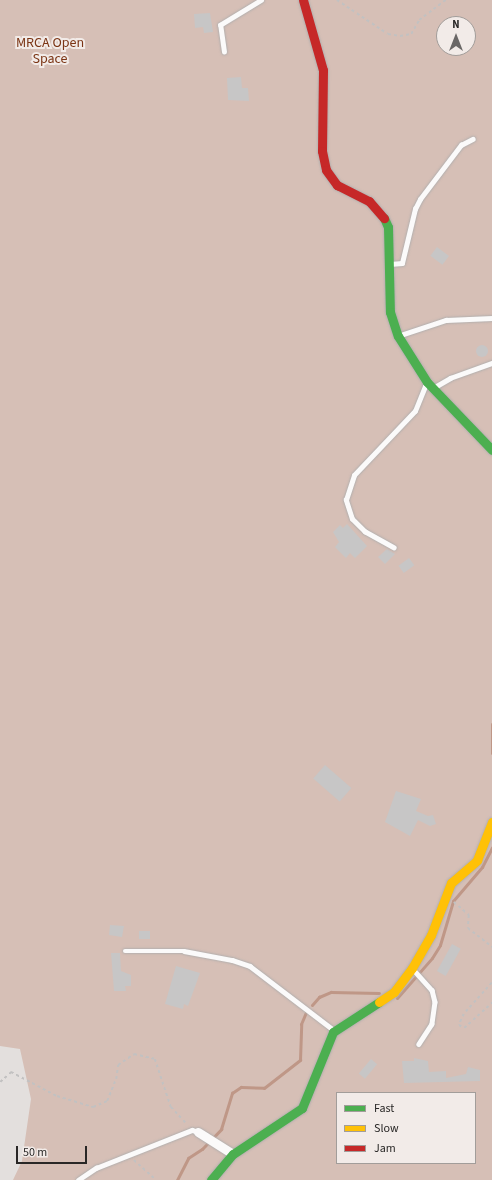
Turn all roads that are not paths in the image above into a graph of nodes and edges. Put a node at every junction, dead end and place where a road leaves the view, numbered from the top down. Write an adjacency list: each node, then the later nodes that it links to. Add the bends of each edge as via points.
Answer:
1 (261, 0): 3 (lane, via 220,25)
2 (303, 0): 5 (street, via 323,70 322,151 326,170 337,185 369,201 382,214 388,227)
3 (224, 52)
4 (473, 138): 5 (lane, via 461,144 420,199 415,209 402,263)
5 (389, 265): 7 (street, via 390,312)
6 (492, 318): 7 (lane, via 446,320)
7 (398, 336): 9 (street)
8 (492, 363): 9 (lane)
9 (430, 385): 10 (street); 11 (lane, via 415,411 354,475 346,500 352,520 366,532)
10 (492, 450)
11 (394, 548)
12 (492, 822): 14 (street, via 477,860 451,883 431,935)
13 (125, 951): 15 (lane, via 184,951 250,966)
14 (413, 969): 15 (street, via 394,992); 16 (lane, via 432,990 436,1012 432,1024)
15 (335, 1030): 18 (street, via 302,1108)
16 (419, 1044)
17 (195, 1131): 18 (street); 19 (lane, via 96,1168)
18 (233, 1154): 20 (street)
19 (78, 1180)
20 (211, 1180)

